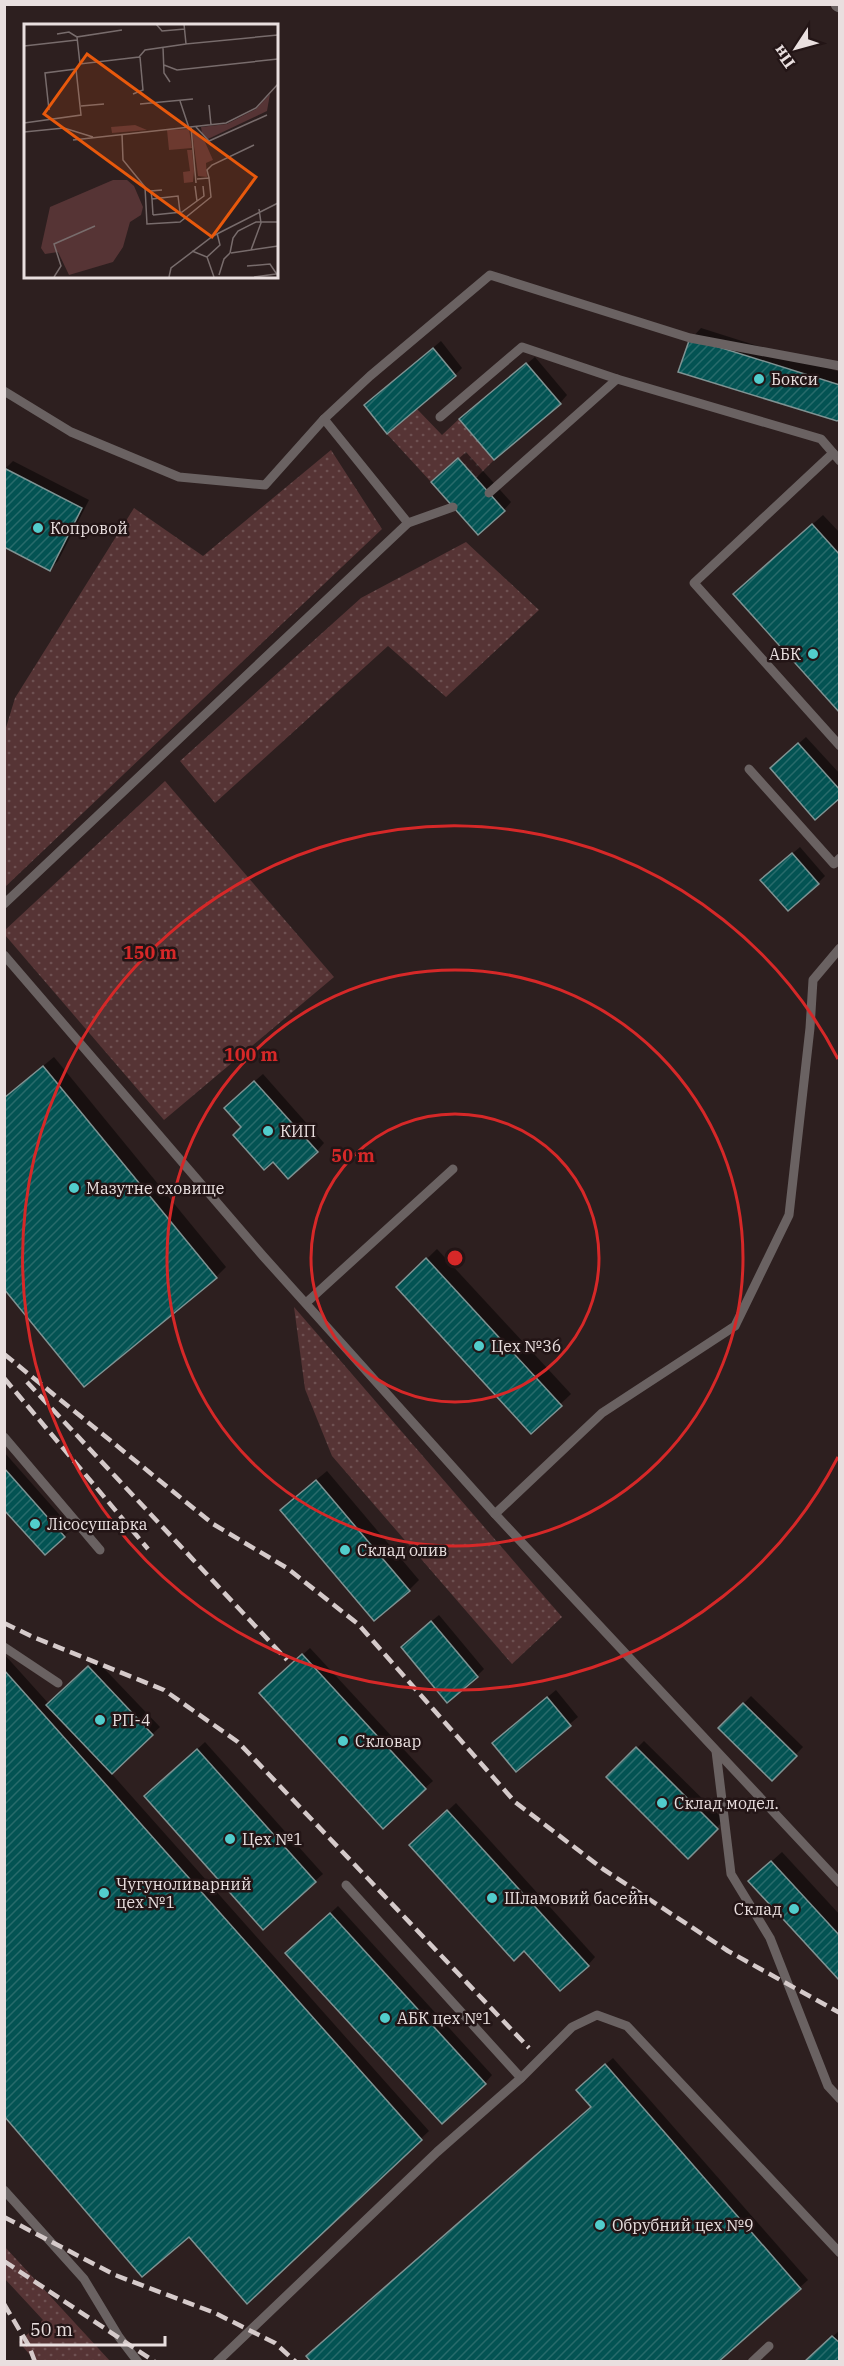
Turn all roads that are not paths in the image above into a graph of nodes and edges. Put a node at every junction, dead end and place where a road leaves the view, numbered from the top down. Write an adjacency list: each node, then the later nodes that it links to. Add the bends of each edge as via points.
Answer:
1 (840, 366): 5 (lane, via 690,338 490,275)
2 (617, 379): 4 (lane, via 522,347); 6 (lane, via 821,440); 8 (lane)
3 (4, 391): 5 (lane, via 71,432 179,477 254,484 265,484)
4 (440, 417)
5 (324, 419): 10 (lane)
6 (832, 453): 7 (lane); 11 (lane, via 694,583)
7 (840, 461)
8 (489, 492)
9 (453, 507): 10 (lane)
10 (408, 523): 14 (lane)
11 (840, 746)
12 (749, 769): 13 (lane, via 834,864)
13 (840, 858)
14 (4, 904)
15 (840, 948): 20 (lane, via 813,980 789,1215 735,1326 602,1413)
16 (4, 955): 18 (lane)
17 (453, 1168): 18 (lane)
18 (306, 1302): 20 (lane)
19 (4, 1437): 21 (lane)
20 (495, 1514): 24 (lane)
21 (100, 1550)
22 (4, 1647): 23 (lane)
23 (58, 1683)
24 (716, 1751): 25 (lane); 28 (lane, via 731,1874 770,1938 828,2086)
25 (840, 1883)
26 (346, 1885): 27 (lane)
27 (520, 2078): 30 (lane, via 572,2027 597,2015 627,2026); 33 (lane)
28 (840, 2099)
29 (4, 2190): 32 (lane, via 84,2279)
30 (840, 2253)
31 (769, 2346): 34 (lane)
32 (138, 2361)
33 (217, 2361)
34 (752, 2361)

